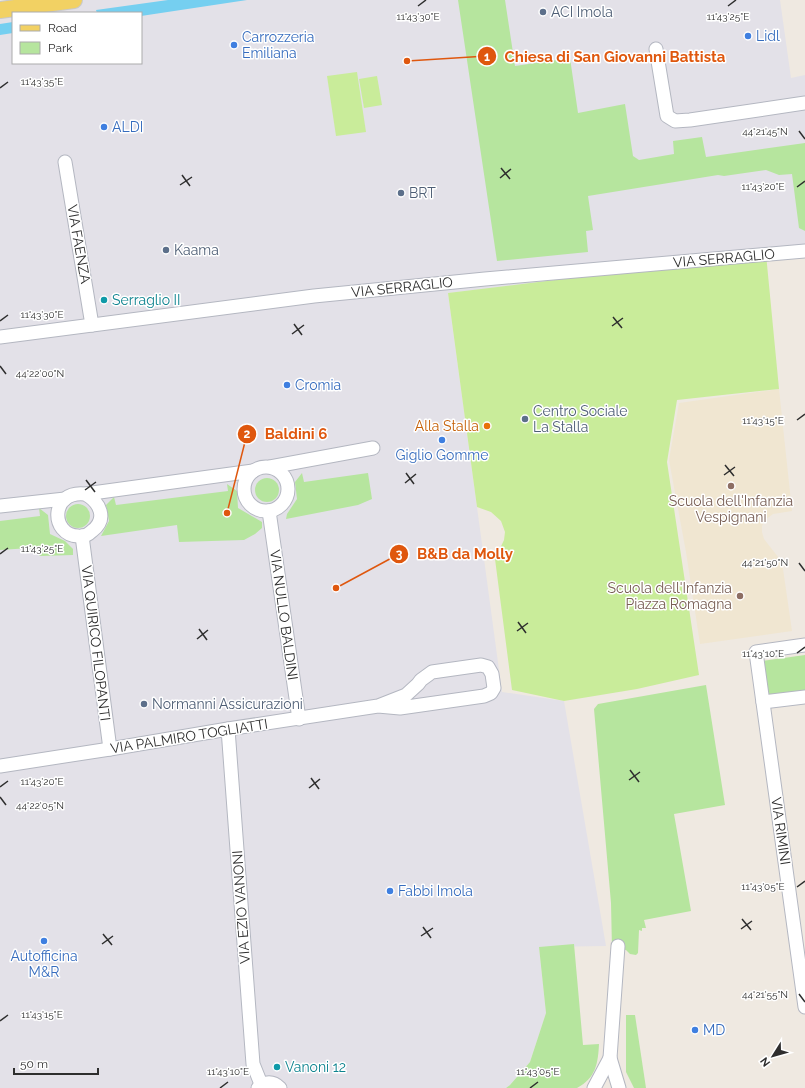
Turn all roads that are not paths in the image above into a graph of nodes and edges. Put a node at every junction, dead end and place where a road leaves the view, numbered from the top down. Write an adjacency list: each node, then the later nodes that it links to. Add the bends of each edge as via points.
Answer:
1 (74, 0): 2 (main road)
2 (0, 10)
3 (656, 49): 4 (street, via 666,116 675,121)
4 (805, 103)
5 (65, 162): 7 (street, VIA FAENZA)
6 (805, 251): 7 (street, VIA SERRAGLIO, via 314,296)
7 (92, 325): 8 (street, VIA SERRAGLIO)
8 (0, 337)
9 (373, 448): 10 (street)
10 (270, 468): 11 (street, via 264,467); 15 (street, via 286,479 288,493 282,505)
11 (253, 472): 12 (street); 15 (street, via 245,483 246,498 255,509)
12 (85, 494): 13 (street, via 71,495); 16 (street, via 96,503 100,509 100,516 95,529)
13 (65, 499): 14 (street); 16 (street, via 58,511 60,524 69,534)
14 (0, 506)
15 (269, 511): 21 (street, VIA NULLO BALDINI)
16 (82, 536): 23 (street, VIA QUIRICO FILOPANTI)
17 (805, 645): 19 (street, VIA RIMINI, via 756,652)
18 (805, 697): 19 (street)
19 (763, 702): 26 (street, VIA RIMINI)
20 (378, 706): 20 (street, VIA PALMIRO TOGLIATTI, via 400,708 484,696 491,693 494,688 492,674 488,667 481,664 432,672 406,695); 21 (street, VIA PALMIRO TOGLIATTI)
21 (299, 719): 22 (street, VIA PALMIRO TOGLIATTI)
22 (228, 729): 23 (street, VIA PALMIRO TOGLIATTI); 28 (street, VIA EZIO VANONI, via 253,1064)
23 (110, 749): 24 (street, VIA PALMIRO TOGLIATTI)
24 (0, 766)
25 (618, 946): 27 (street)
26 (805, 1006)
27 (610, 1058): 30 (street); 31 (street)
28 (259, 1086): 29 (street, VIA EZIO VANONI, via 270,1082)
29 (280, 1088)
30 (594, 1088)
31 (619, 1088)

